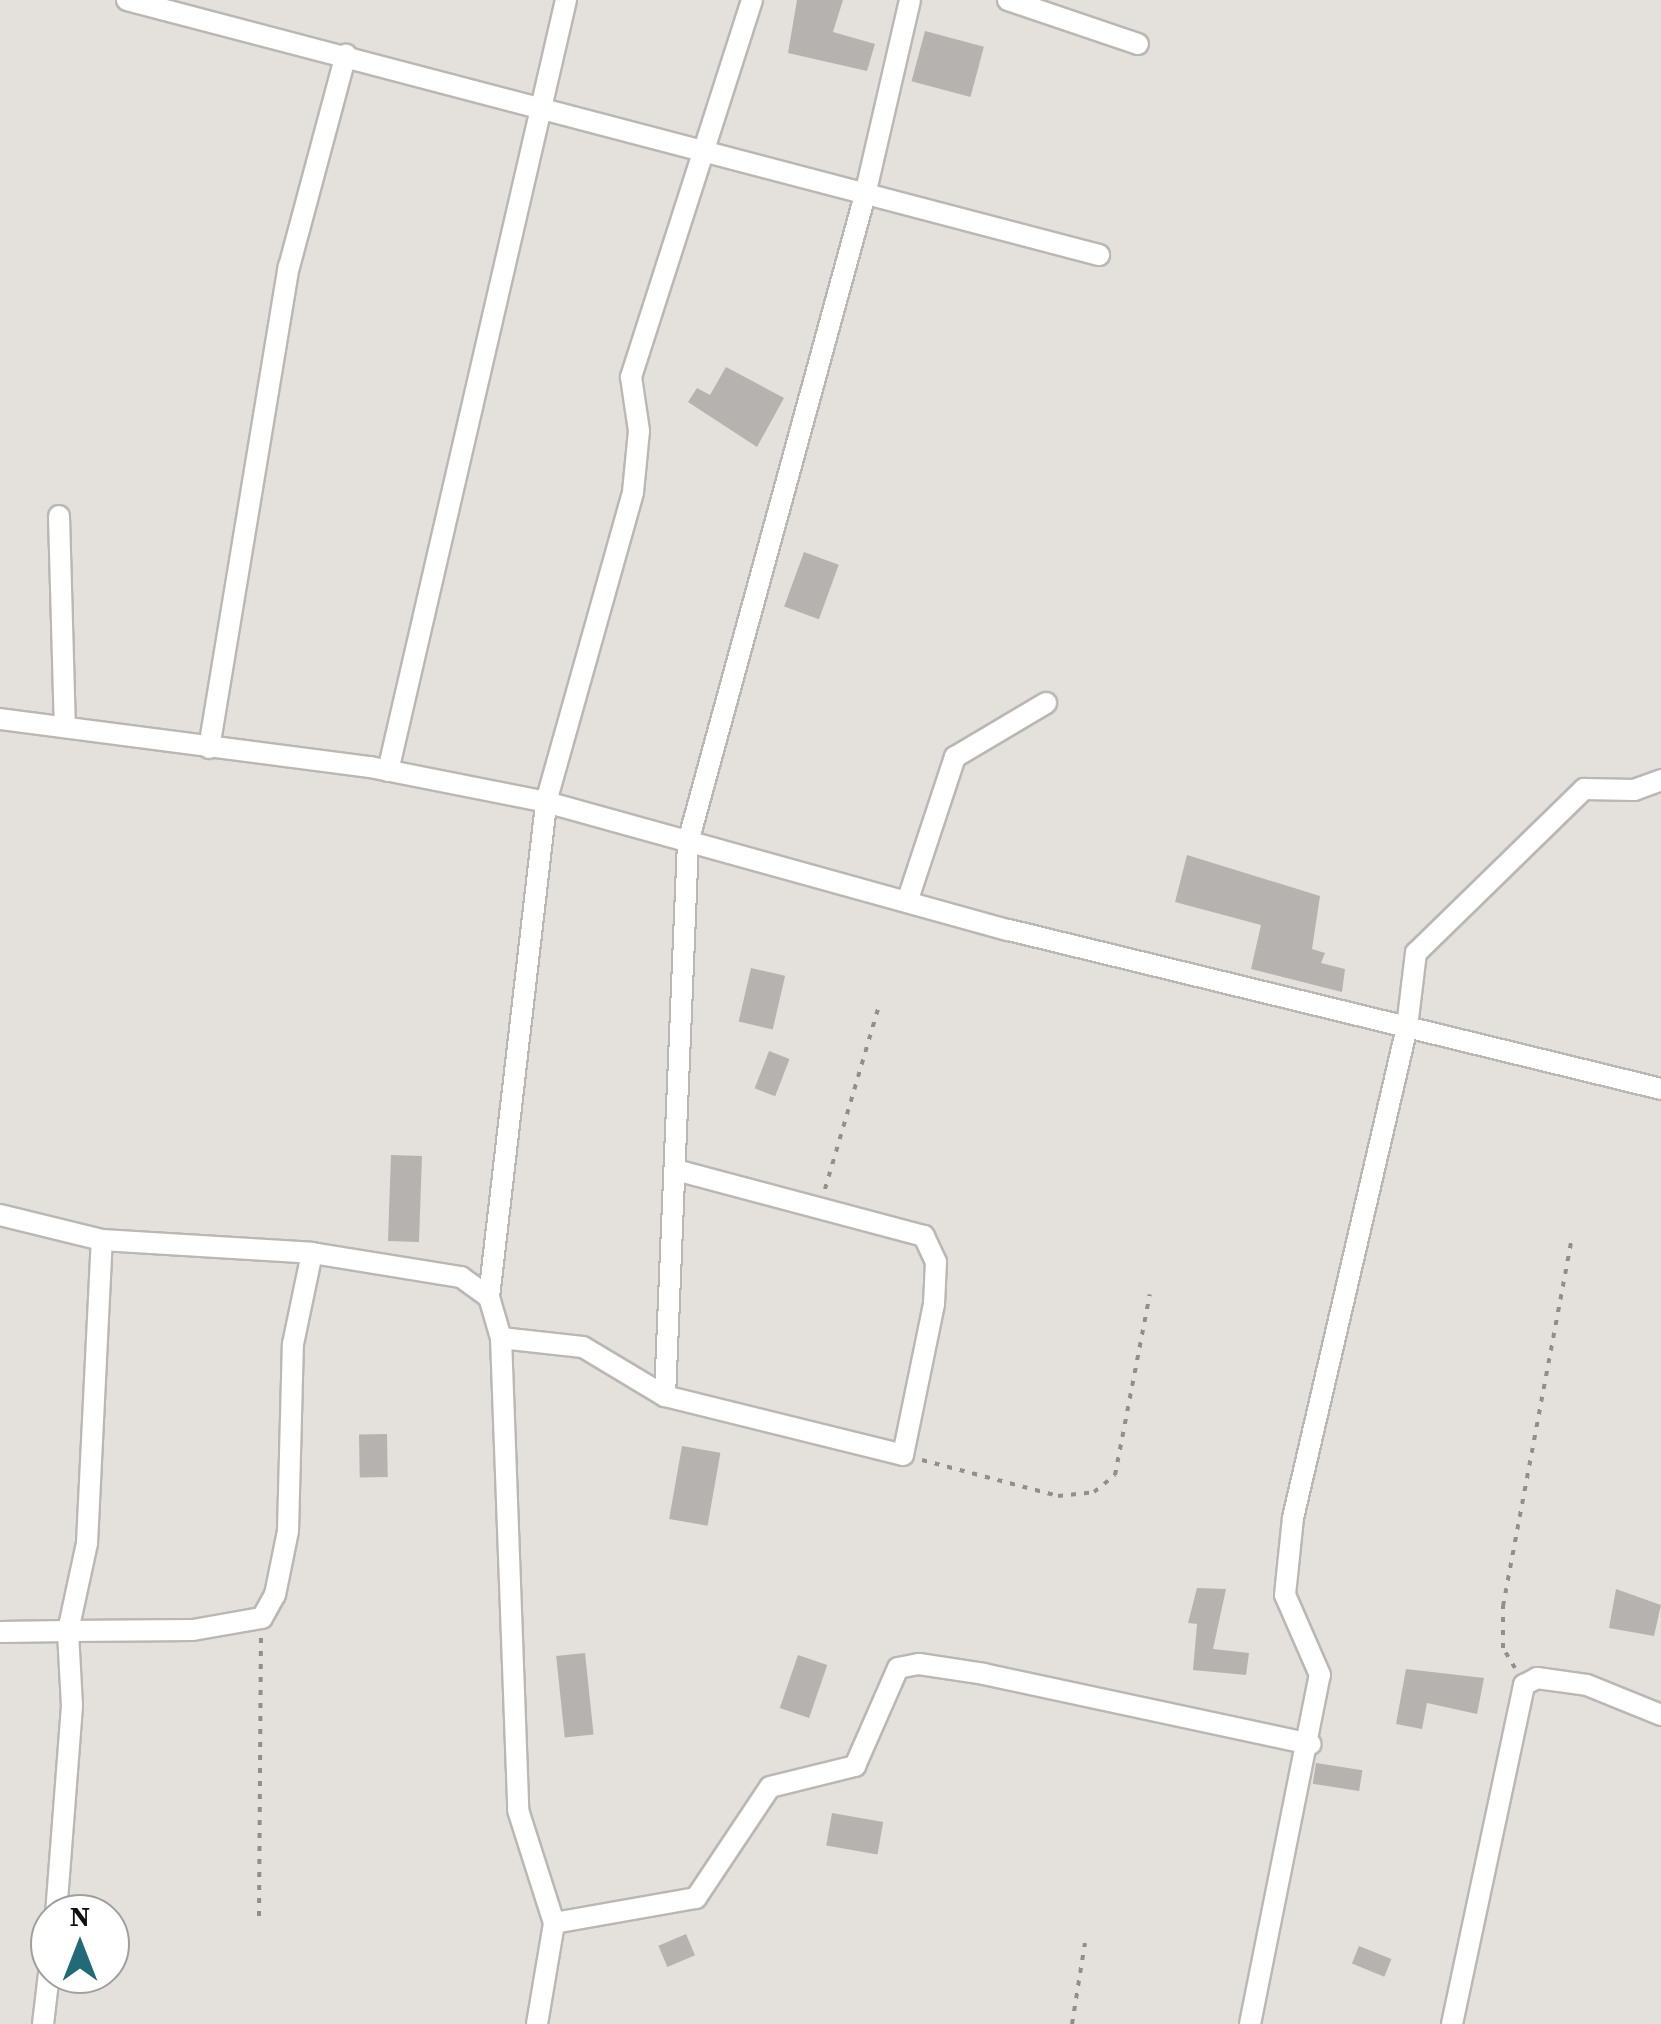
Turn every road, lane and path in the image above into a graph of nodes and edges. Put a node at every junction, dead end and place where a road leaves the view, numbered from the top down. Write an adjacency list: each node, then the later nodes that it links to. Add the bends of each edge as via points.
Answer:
1 (127, 0): 6 (street)
2 (566, 0): 9 (street)
3 (752, 0): 10 (street)
4 (910, 0): 11 (street)
5 (1008, 0): 7 (street)
6 (170, 5): 8 (street)
7 (1138, 44)
8 (346, 55): 9 (street); 17 (street, via 289,267)
9 (540, 102): 10 (street); 18 (street)
10 (704, 150): 11 (street); 20 (street, via 631,377 639,432 633,492)
11 (865, 194): 12 (street); 21 (street)
12 (1099, 255)
13 (60, 516): 16 (street)
14 (1046, 703): 22 (street, via 955,757)
15 (0, 720): 16 (street)
16 (65, 727): 17 (street)
17 (209, 748): 18 (street)
18 (388, 770): 20 (street)
19 (1661, 780): 24 (street, via 1634,790 1584,789 1528,852 1425,939 1416,953)
20 (546, 802): 21 (street); 33 (street)
21 (688, 842): 22 (street); 26 (street)
22 (907, 902): 24 (street)
23 (878, 1009): 27 (path)
24 (1408, 1027): 25 (street); 42 (street, via 1293,1518 1285,1596 1320,1675)
25 (1661, 1089)
26 (676, 1170): 27 (street); 35 (street)
27 (820, 1208): 36 (street, via 924,1236 936,1262)
28 (0, 1215): 30 (street)
29 (1572, 1239): 40 (path, via 1502,1606 1503,1648)
30 (102, 1240): 31 (street); 38 (street, via 87,1543)
31 (312, 1253): 33 (street, via 461,1277); 37 (street, via 293,1344 288,1531)
32 (1150, 1294): 36 (path, via 1115,1475 1094,1492 1058,1496)
33 (489, 1297): 34 (street)
34 (501, 1338): 35 (street, via 584,1347); 45 (street, via 518,1810)
35 (665, 1396): 36 (street)
36 (903, 1455)
37 (262, 1618): 38 (street, via 192,1630); 44 (path)
38 (68, 1631): 39 (street); 43 (street, via 72,1706)
39 (0, 1632)
40 (1524, 1686): 41 (street, via 1536,1678 1587,1685); 52 (street)
41 (1661, 1715)
42 (1310, 1744): 45 (street, via 908,1666 886,1687 855,1766 770,1788 696,1898); 51 (street)
43 (58, 1894)
44 (259, 1916)
45 (554, 1923): 49 (street)
46 (1085, 1942): 50 (path)
47 (47, 1994): 48 (street)
48 (43, 2024)
49 (536, 2024)
50 (1072, 2024)
51 (1250, 2024)
52 (1452, 2024)

